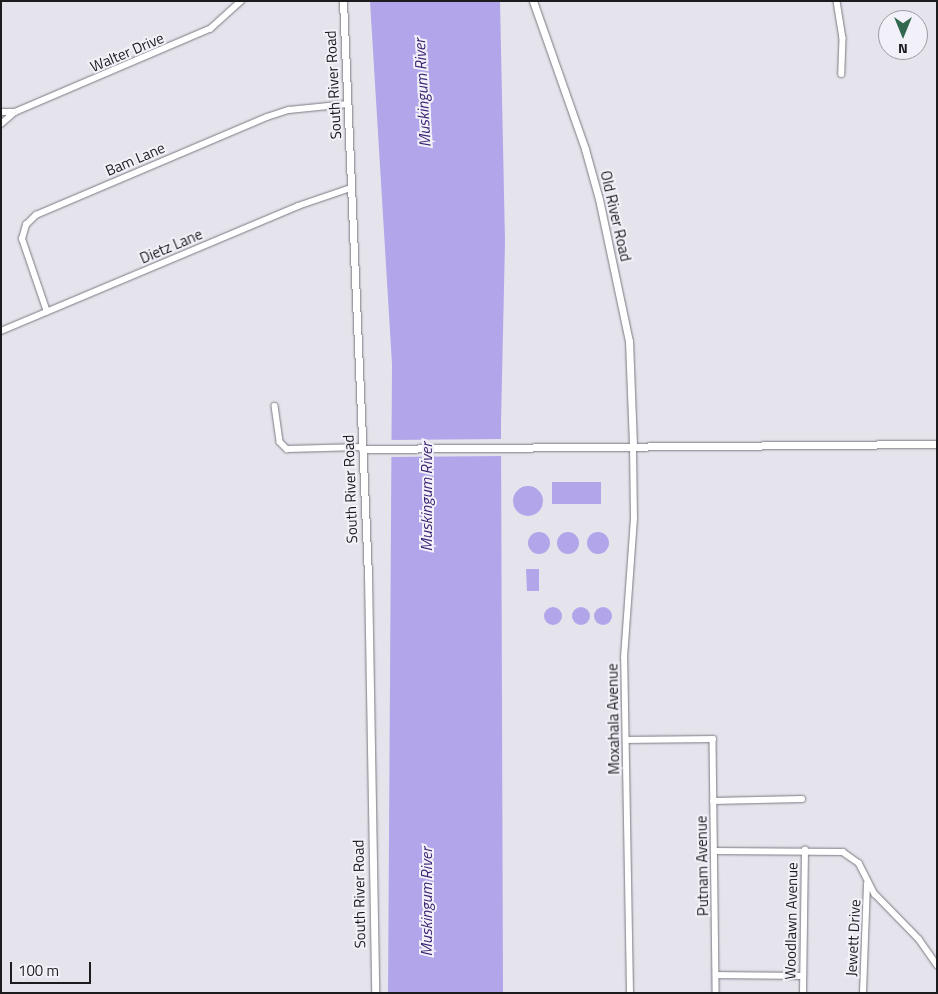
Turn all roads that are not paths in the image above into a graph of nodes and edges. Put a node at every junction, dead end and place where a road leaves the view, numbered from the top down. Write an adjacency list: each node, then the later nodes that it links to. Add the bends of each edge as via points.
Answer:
1 (241, 1): 8 (street, Walter Drive, via 210,29 194,37)
2 (343, 1): 6 (main road, South River Road)
3 (532, 1): 15 (main road, Old River Road, via 585,149 599,199 629,341)
4 (837, 1): 5 (street, via 843,38)
5 (842, 74)
6 (348, 104): 10 (main road, South River Road); 11 (street, Bam Lane, via 289,110 266,117 36,215 26,225 22,239)
7 (1, 112): 8 (street, Walter Drive)
8 (15, 112): 9 (street, Walter Drive)
9 (1, 124)
10 (351, 188): 11 (street, Dietz Lane, via 298,206); 16 (main road, South River Road)
11 (48, 312): 12 (street, Dietz Lane)
12 (1, 331)
13 (274, 406): 16 (street, via 280,442 287,449)
14 (937, 444): 15 (main road)
15 (633, 446): 16 (main road); 17 (street, Moxahala Avenue, via 634,519 624,658)
16 (362, 448): 26 (main road, South River Road)
17 (626, 740): 19 (street, Putnam Avenue, via 713,739); 27 (street, Moxahala Avenue)
18 (802, 799): 19 (street)
19 (713, 800): 21 (street, Putnam Avenue)
20 (805, 850): 21 (street); 22 (street, via 844,852 859,863); 25 (street, Woodlawn Avenue)
21 (714, 851): 24 (street, Putnam Avenue)
22 (867, 884): 23 (street, via 919,939); 30 (street, Jewett Drive)
23 (937, 965)
24 (716, 976): 25 (street); 28 (street, Putnam Avenue)
25 (803, 976): 29 (street, Woodlawn Avenue)
26 (375, 993)
27 (630, 993)
28 (716, 993)
29 (803, 993)
30 (863, 993)

